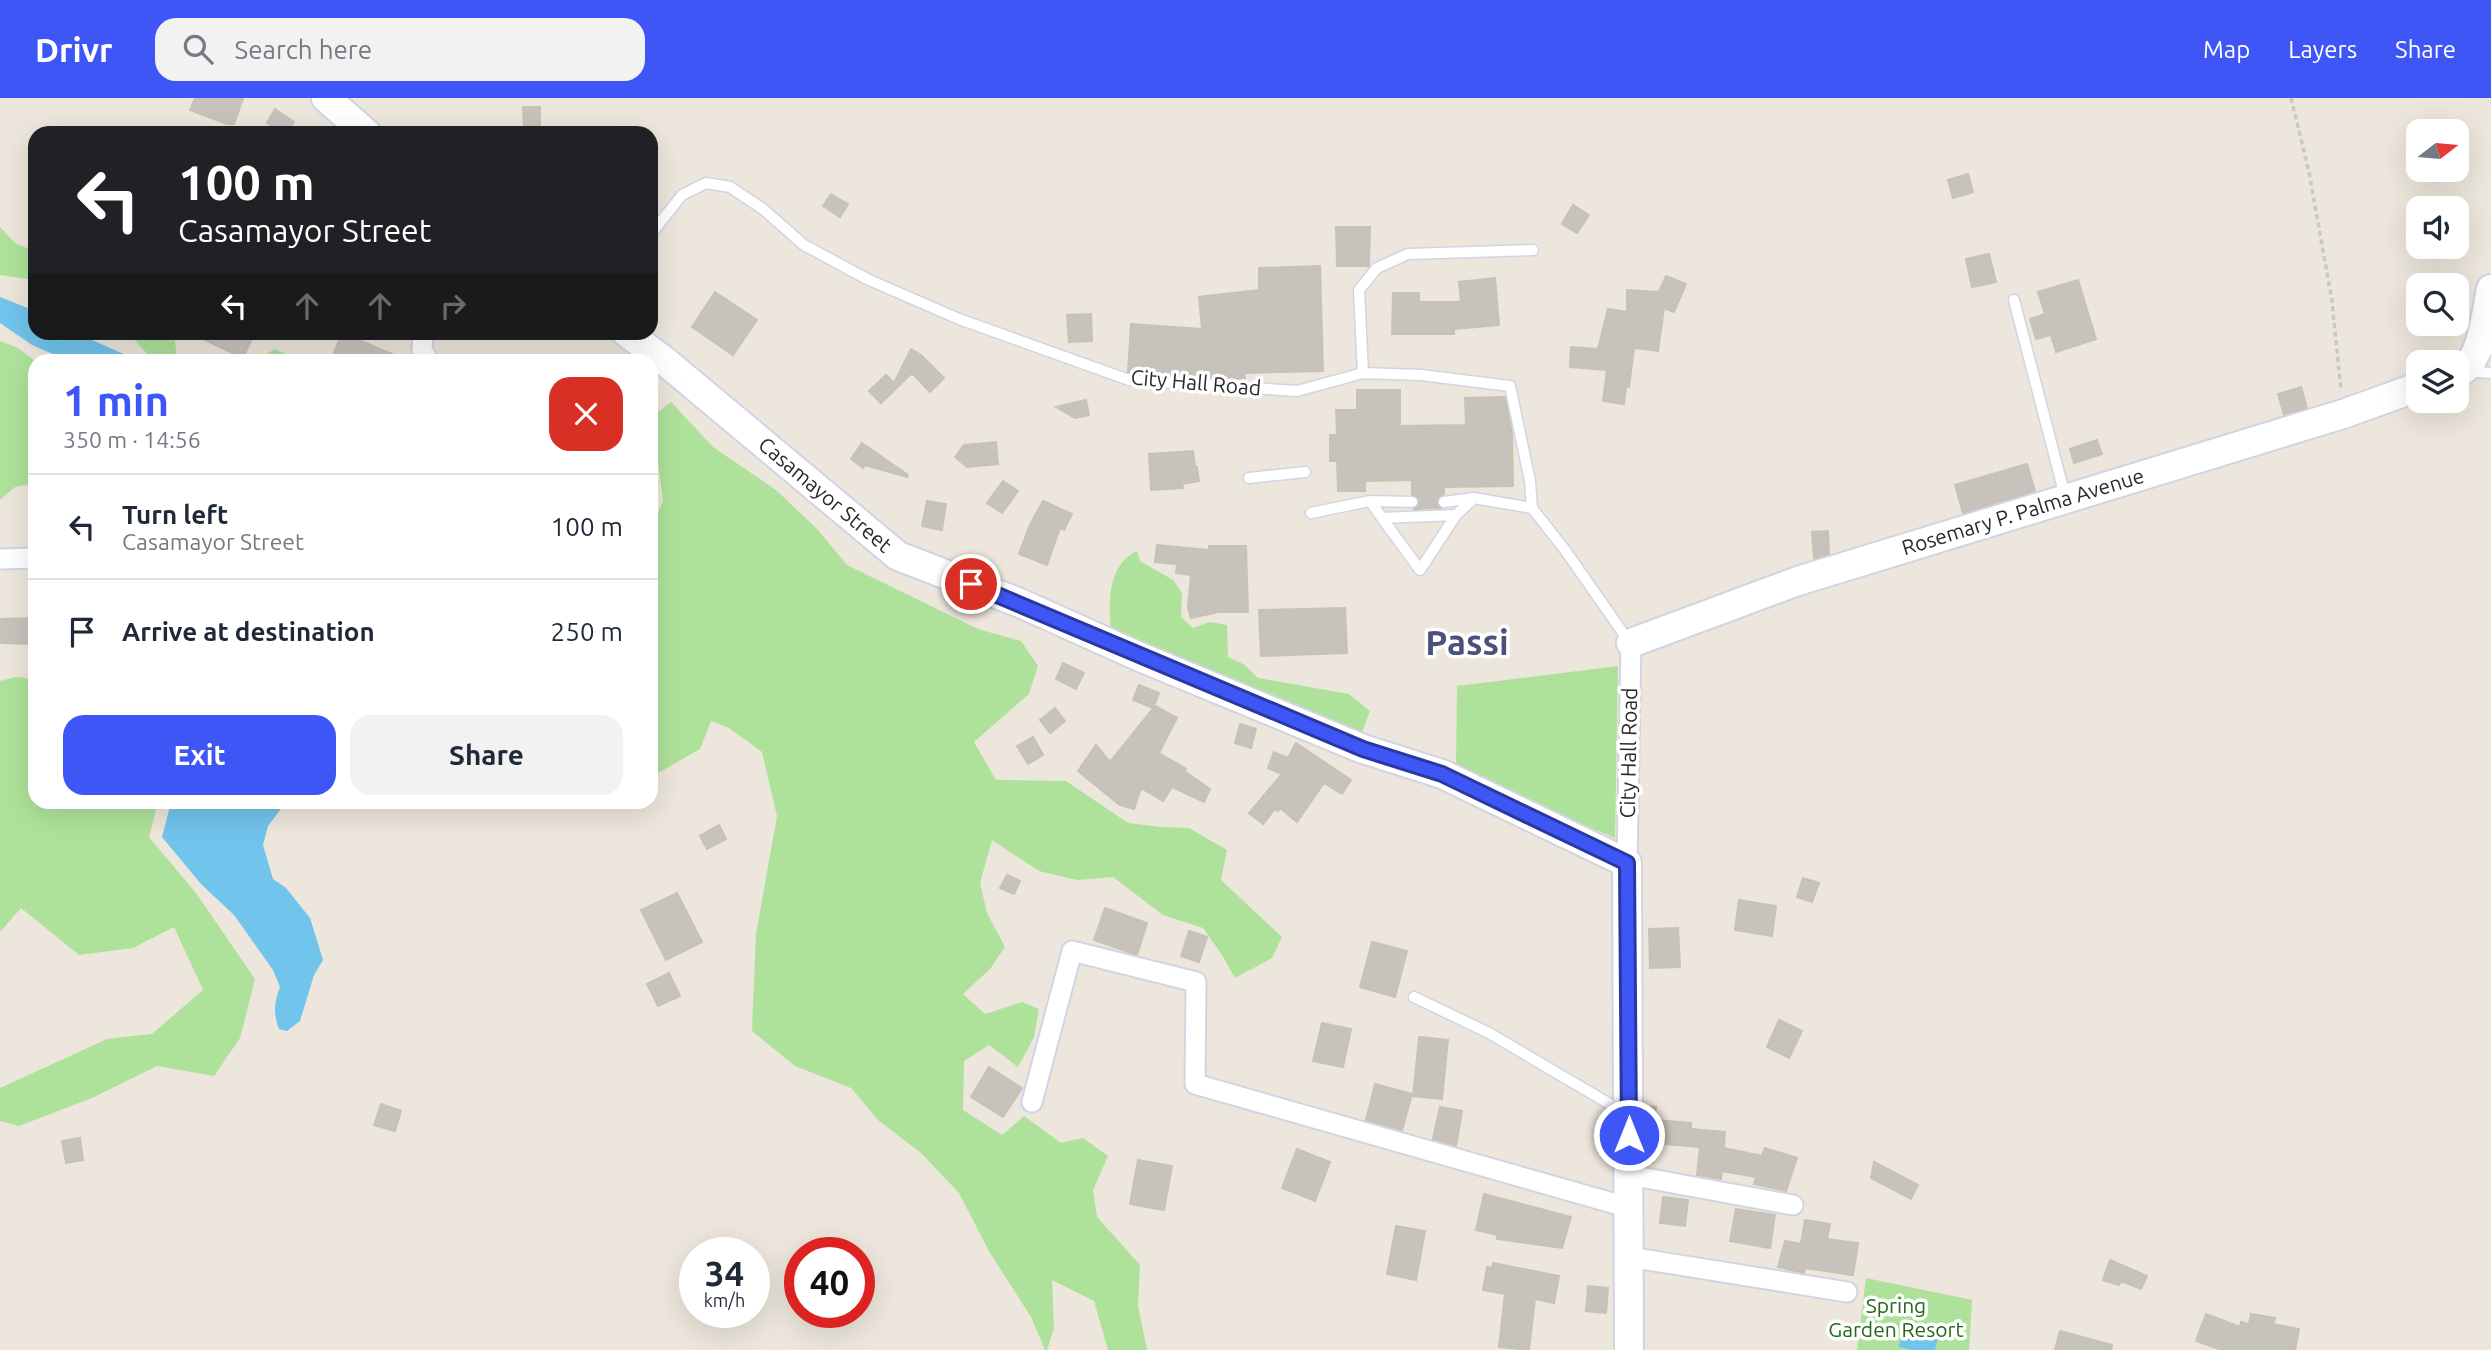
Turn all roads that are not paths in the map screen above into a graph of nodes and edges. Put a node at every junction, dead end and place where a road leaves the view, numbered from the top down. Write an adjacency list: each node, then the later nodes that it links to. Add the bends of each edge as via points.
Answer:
1 (326, 98): 2 (street)
2 (358, 126)
3 (658, 225): 11 (lane, City Hall Road, via 682,195 706,183 730,187 804,245 867,279 959,319 1129,380 1297,391)
4 (1533, 250): 11 (lane, via 1408,254 1377,268 1359,290)
5 (2491, 289): 10 (street)
6 (2014, 300): 16 (lane)
7 (637, 340): 8 (street, Casamayor Street)
8 (655, 354)
9 (658, 356): 27 (street, Casamayor Street, via 898,556 1363,749 1442,774)
10 (2471, 372)
11 (1363, 373): 20 (lane, City Hall Road, via 1421,374 1510,386)
12 (2406, 391): 16 (street, Rosemary P. Palma Avenue)
13 (1305, 472): 14 (lane)
14 (1249, 478)
15 (1474, 498): 19 (lane); 20 (lane); 22 (lane)
16 (2066, 499): 26 (street, Rosemary P. Palma Avenue, via 1798,580)
17 (1370, 501): 18 (lane); 21 (lane); 23 (lane)
18 (1412, 502)
19 (1444, 502)
20 (1532, 508): 26 (lane)
21 (1311, 513)
22 (1456, 515): 23 (lane); 23 (lane, via 1420,570)
23 (1382, 518)
24 (28, 558): 25 (street)
25 (0, 559)
26 (1631, 643): 27 (street, City Hall Road)
27 (1627, 863): 30 (street)
28 (1413, 997): 30 (lane, via 1489,1033)
29 (1032, 1102): 33 (street, via 1072,951 1196,982 1195,1084)
30 (1628, 1115): 31 (street)
31 (1629, 1175): 32 (street); 33 (street)
32 (1793, 1205)
33 (1630, 1208): 34 (street)
34 (1629, 1256): 35 (street); 36 (street)
35 (1847, 1292)
36 (1629, 1350)

